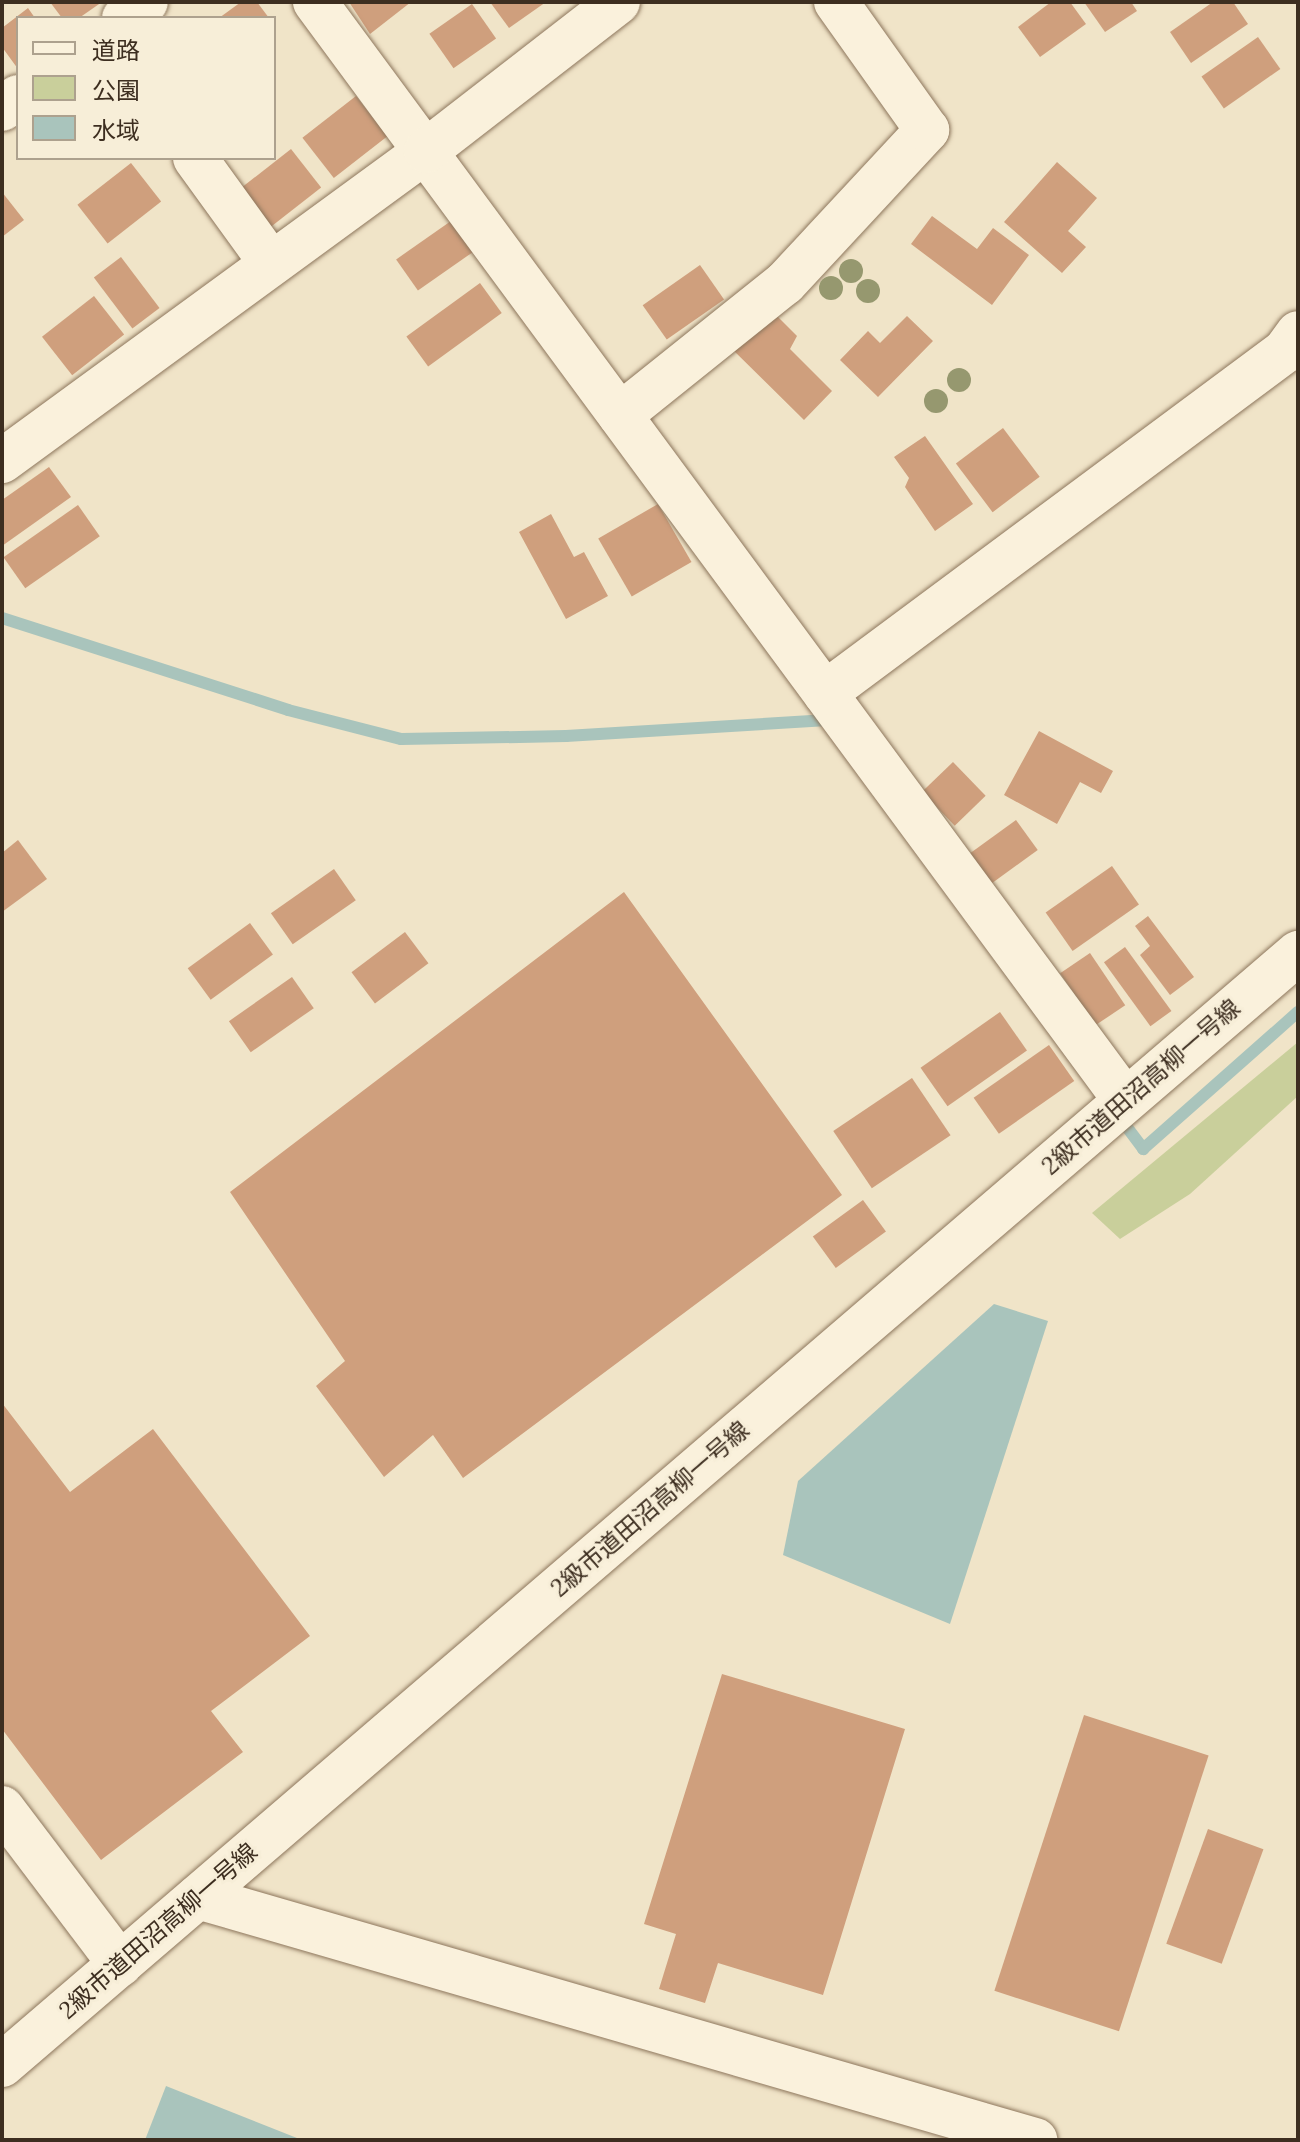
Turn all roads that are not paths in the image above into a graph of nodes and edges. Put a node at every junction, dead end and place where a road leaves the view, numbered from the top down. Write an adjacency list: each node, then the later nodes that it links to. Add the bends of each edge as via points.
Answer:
1 (146, 2): 5 (street)
2 (315, 2): 6 (street)
3 (618, 2): 6 (street)
4 (836, 2): 10 (street, via 927,130 785,283)
5 (127, 16)
6 (426, 151): 8 (street); 10 (street)
7 (196, 160): 8 (street)
8 (271, 263): 11 (street)
9 (1298, 333): 12 (street, via 1285,351)
10 (620, 415): 12 (street)
11 (2, 461)
12 (825, 693): 14 (street)
13 (1298, 953): 14 (street, 2級市道田沼高柳一号線)
14 (1125, 1100): 16 (street, 2級市道田沼高柳一号線)
15 (2, 1808): 17 (street)
16 (198, 1897): 17 (street, 2級市道田沼高柳一号線); 19 (street)
17 (120, 1964): 18 (street, 2級市道田沼高柳一号線)
18 (2, 2065)
19 (1035, 2140)

